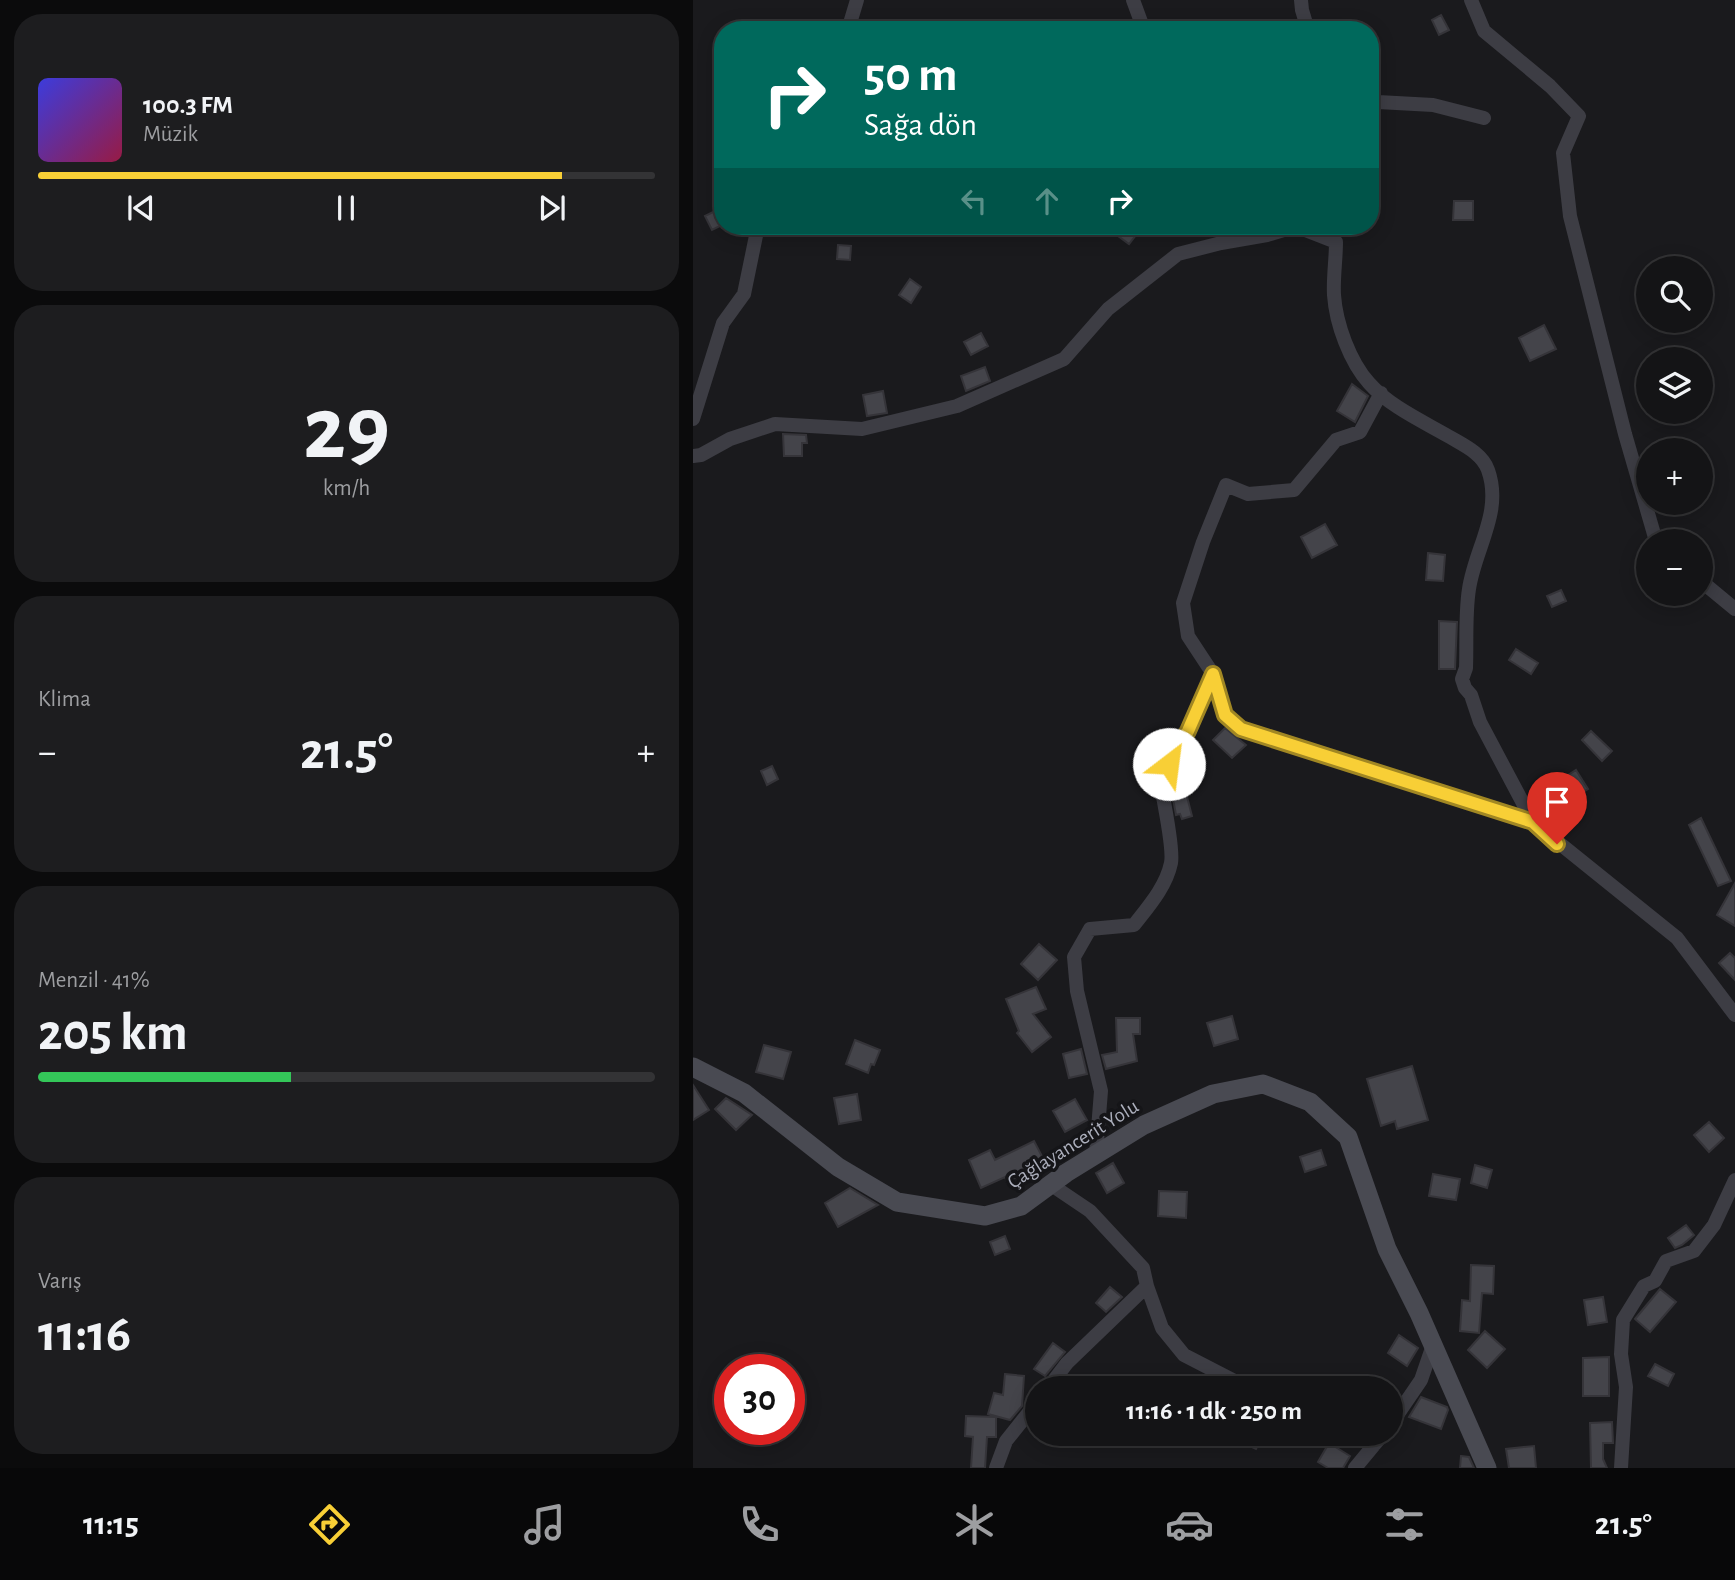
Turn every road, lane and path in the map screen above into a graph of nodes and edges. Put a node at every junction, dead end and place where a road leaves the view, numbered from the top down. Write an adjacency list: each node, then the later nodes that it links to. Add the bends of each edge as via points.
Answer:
1 (857, 0): 5 (street)
2 (1133, 0): 6 (street)
3 (1301, 0): 7 (street)
4 (1471, 0): 16 (street, via 1484,31 1579,116 1563,153 1570,216)
5 (851, 21)
6 (1141, 21)
7 (1305, 21)
8 (1379, 102): 9 (street, via 1433,105)
9 (1484, 118)
10 (756, 235): 14 (street, via 744,295 723,323)
11 (1267, 235): 15 (street, via 1178,254 1108,309 1064,359 957,406 862,429 775,424)
12 (1318, 235): 13 (street, via 1336,242 1334,296 1353,360)
13 (1381, 393): 19 (street, via 1360,432 1336,440 1294,490 1248,494 1226,485 1183,603 1188,636); 20 (street, via 1476,453 1488,468 1492,513 1472,572 1462,679)
14 (693, 419)
15 (693, 456)
16 (1653, 529)
17 (1713, 591): 18 (street)
18 (1735, 609)
19 (1213, 674): 20 (street, via 1225,715 1241,729); 23 (street, via 1160,781 1171,862 1159,893 1134,925 1090,929 1073,957 1101,1091)
20 (1533, 822): 21 (street, via 1677,939)
21 (1735, 1016)
22 (693, 1067): 25 (main road, Çağlayancerit Yolu, via 744,1093 838,1167 897,1202 985,1216 1021,1206)
23 (1096, 1154): 25 (main road, Çağlayancerit Yolu); 27 (main road, Çağlayancerit Yolu, via 1144,1125 1213,1094 1263,1084 1310,1101 1348,1137 1387,1249)
24 (1735, 1180): 36 (street, via 1714,1225 1694,1251 1666,1261 1623,1320 1621,1354 1626,1387)
25 (1050, 1184): 26 (street, via 1090,1211 1143,1268)
26 (1147, 1286): 28 (street); 29 (street, via 1162,1328 1184,1355)
27 (1433, 1345): 30 (street, via 1421,1380); 35 (main road, Çağlayancerit Yolu)
28 (1057, 1376)
29 (1225, 1376)
30 (1403, 1406)
31 (1025, 1417): 33 (street, via 1006,1441)
32 (1373, 1446): 34 (street)
33 (996, 1468)
34 (1355, 1468)
35 (1487, 1468)
36 (1621, 1468)

